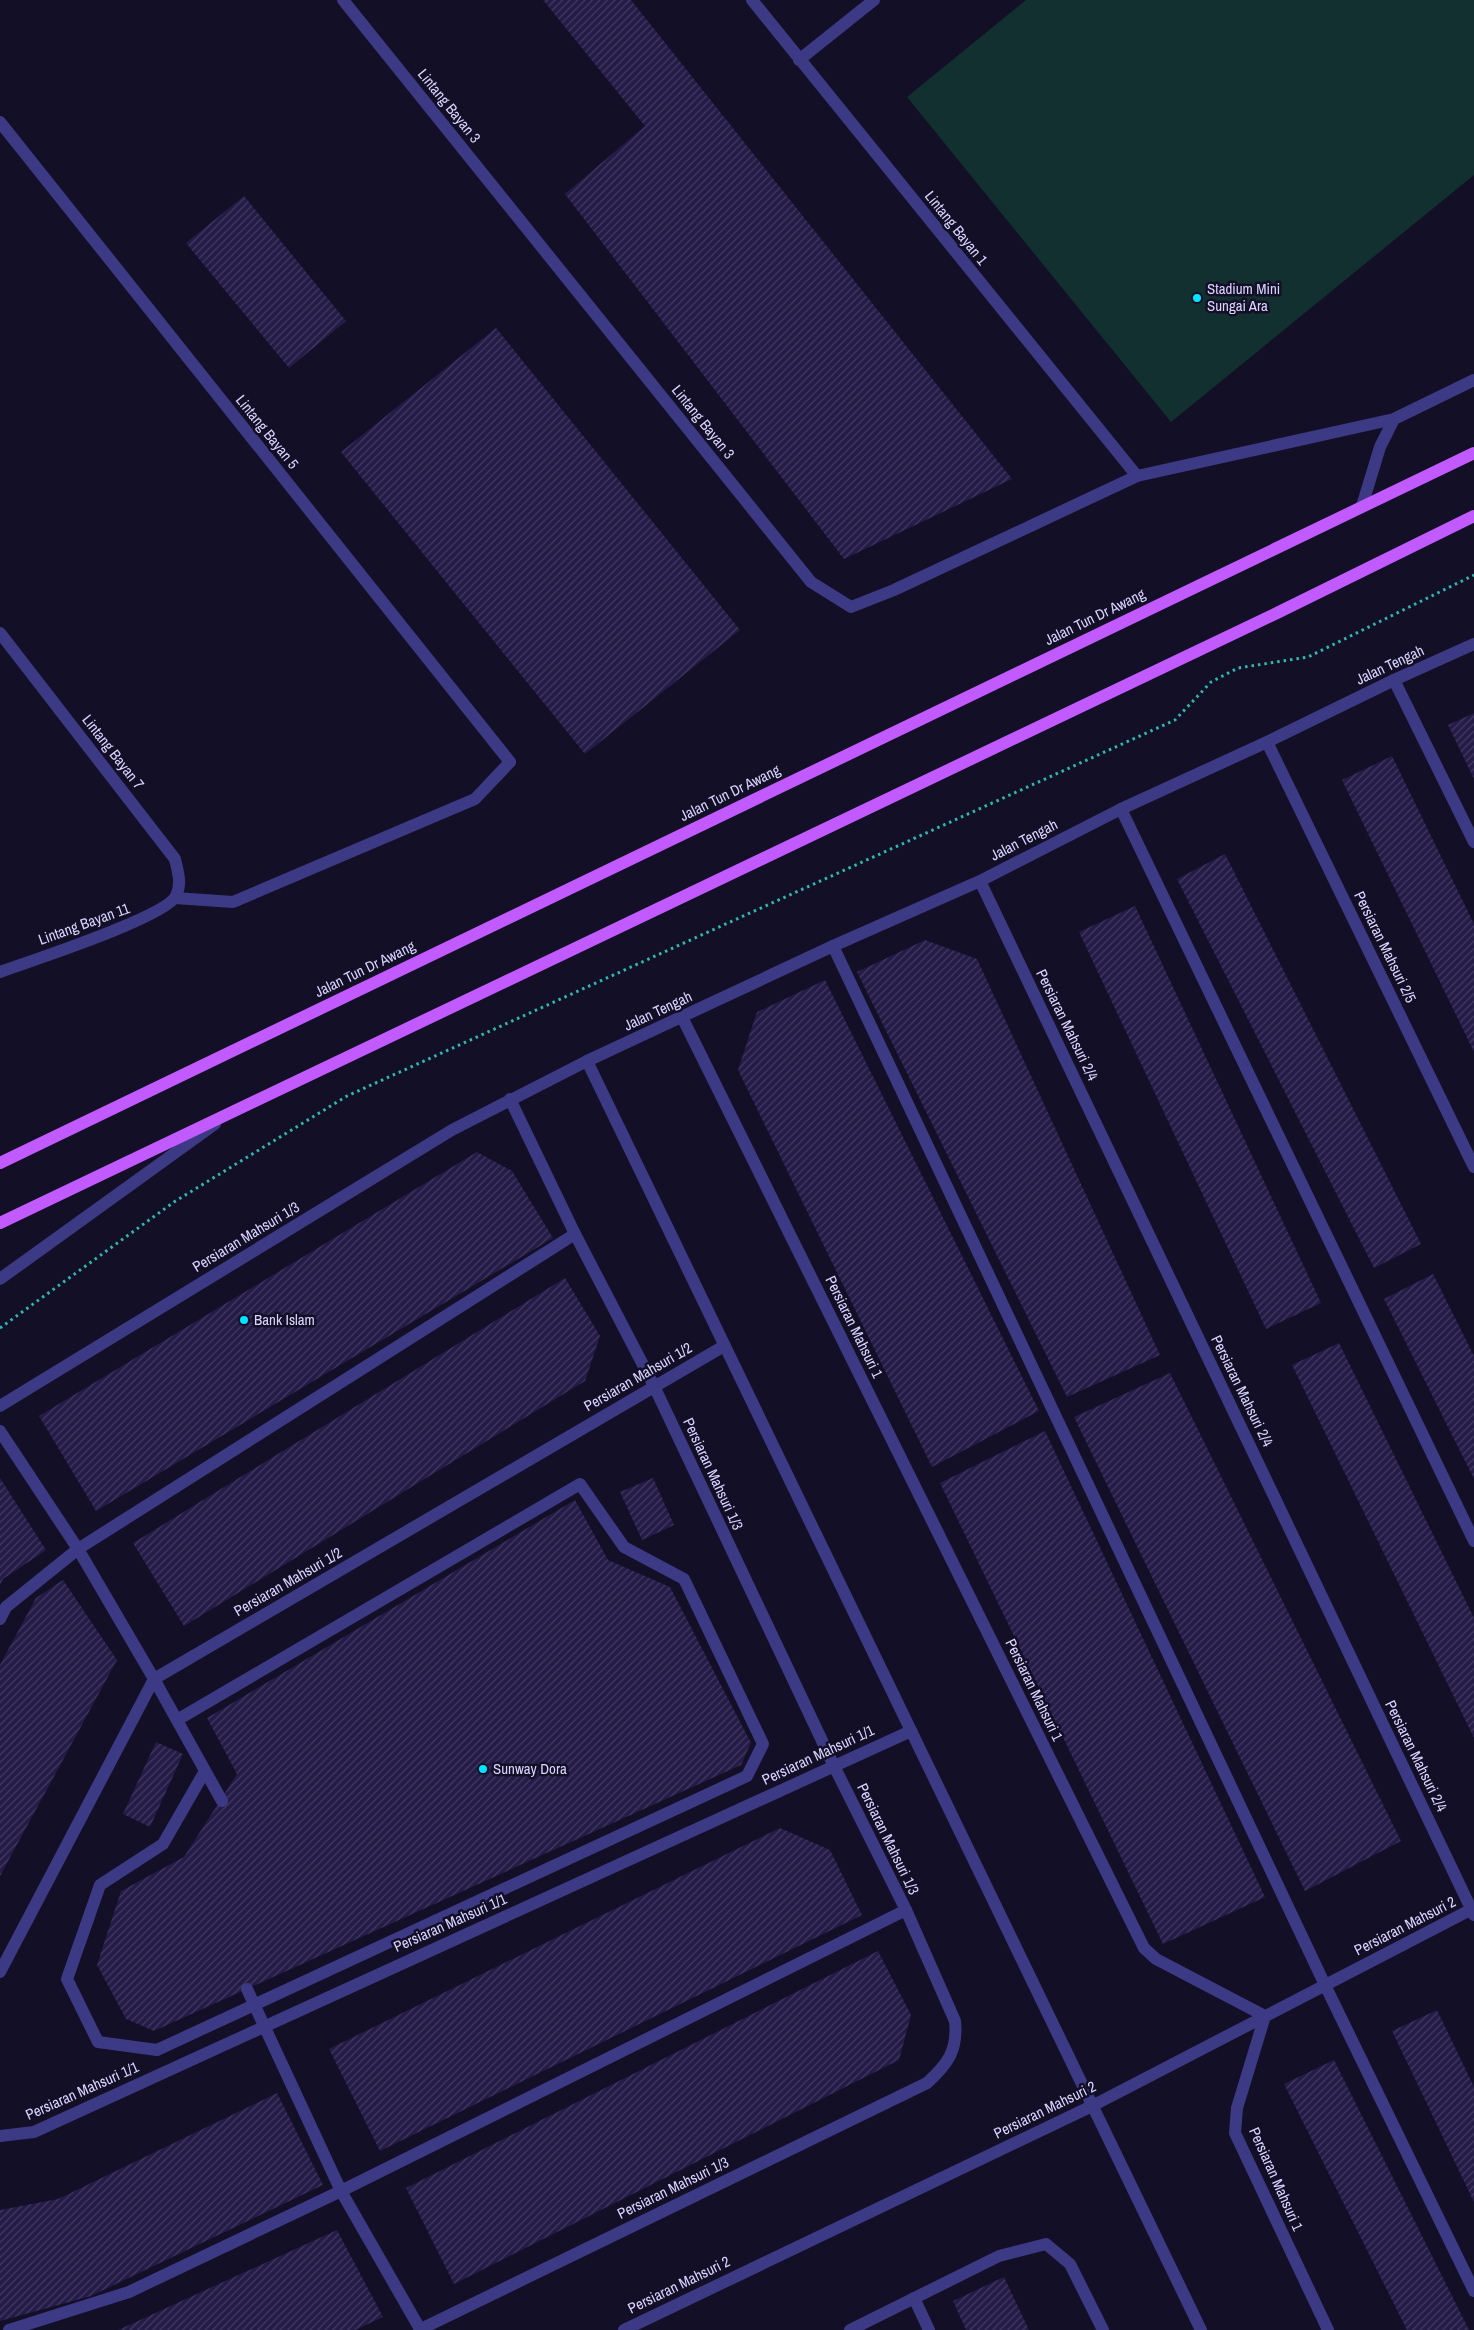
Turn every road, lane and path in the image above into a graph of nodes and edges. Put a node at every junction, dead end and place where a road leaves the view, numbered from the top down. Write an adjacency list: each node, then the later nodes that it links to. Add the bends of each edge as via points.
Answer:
1 (343, 0): 9 (street, Lintang Bayan 3, via 811,582 851,606 894,590)
2 (752, 0): 4 (street, Lintang Bayan 1)
3 (874, 0): 4 (street)
4 (799, 60): 9 (street, Lintang Bayan 1)
5 (0, 122): 20 (street, Lintang Bayan 5, via 510,762 475,799 233,902)
6 (1474, 380): 7 (street)
7 (1394, 419): 9 (street); 10 (street, via 1380,448)
8 (1474, 453): 10 (main road, Jalan Tun Dr Awang)
9 (1137, 476)
10 (1362, 506): 27 (main road, Jalan Tun Dr Awang)
11 (1474, 516): 26 (main road)
12 (1474, 575): 32 (path, via 1308,657 1238,668 1211,682 1175,720 347,1096 174,1202)
13 (0, 633): 20 (street, Lintang Bayan 7, via 175,859 181,884)
14 (1474, 644): 15 (street, Jalan Tengah)
15 (1394, 680): 16 (street, Jalan Tengah); 18 (street)
16 (1267, 742): 17 (street, Jalan Tengah); 28 (street, Persiaran Mahsuri 2/5)
17 (1121, 809): 19 (street, Jalan Tengah); 37 (street)
18 (1474, 842)
19 (980, 881): 21 (street, Jalan Tengah); 47 (street, Persiaran Mahsuri 2/4)
20 (175, 898): 22 (street, Lintang Bayan 11, via 145,918)
21 (833, 946): 23 (street, Jalan Tengah); 49 (street)
22 (0, 972)
23 (682, 1018): 24 (street, Jalan Tengah); 52 (street, Persiaran Mahsuri 1, via 1144,1948 1156,1959)
24 (587, 1061): 25 (street, Persiaran Mahsuri 1/3); 33 (street)
25 (510, 1099): 30 (street, Persiaran Mahsuri 1/3); 35 (street, Persiaran Mahsuri 1/3, via 452,1130)
26 (229, 1114): 29 (main road); 31 (street)
27 (0, 1163)
28 (1474, 1167)
29 (0, 1223)
30 (575, 1234): 34 (street, Persiaran Mahsuri 1/3); 38 (street)
31 (0, 1279)
32 (0, 1328)
33 (724, 1346): 34 (street, Persiaran Mahsuri 1/2); 42 (street)
34 (654, 1386): 40 (street, Persiaran Mahsuri 1/2); 43 (street, Persiaran Mahsuri 1/3)
35 (0, 1406)
36 (0, 1431): 38 (street)
37 (1474, 1541)
38 (78, 1549): 39 (street, via 6,1607); 40 (street)
39 (0, 1618)
40 (154, 1679): 41 (street); 48 (street)
41 (177, 1720): 44 (street); 51 (street, via 580,1484 624,1547 684,1579 763,1744 748,1776)
42 (910, 1730): 43 (street, Persiaran Mahsuri 1/1); 54 (street)
43 (834, 1766): 46 (street, Persiaran Mahsuri 1/3); 53 (street, Persiaran Mahsuri 1/1)
44 (205, 1771): 45 (street); 51 (street, via 164,1844 100,1885 67,1980 98,2042 157,2050)
45 (222, 1801)
46 (906, 1910): 56 (street); 60 (street, Persiaran Mahsuri 1/3, via 955,2021 957,2039 951,2054 944,2068 927,2083)
47 (1473, 1911): 49 (street, Persiaran Mahsuri 2)
48 (0, 1972)
49 (1325, 1985): 52 (street, Persiaran Mahsuri 2); 57 (street)
50 (247, 1989): 51 (street)
51 (255, 2005): 53 (street)
52 (1265, 2016): 54 (street, Persiaran Mahsuri 2); 66 (street, Persiaran Mahsuri 1, via 1236,2108 1235,2133)
53 (264, 2026): 55 (street, Persiaran Mahsuri 1/1, via 34,2132); 56 (street)
54 (1092, 2106): 61 (street, Persiaran Mahsuri 2); 65 (street)
55 (0, 2136)
56 (341, 2191): 59 (street, via 129,2292); 60 (street)
57 (1474, 2291)
58 (914, 2298): 62 (street); 63 (street); 64 (street, via 999,2256 1046,2244 1070,2264)
59 (9, 2330)
60 (419, 2330)
61 (624, 2330)
62 (850, 2330)
63 (929, 2330)
64 (1103, 2330)
65 (1201, 2330)
66 (1328, 2330)

